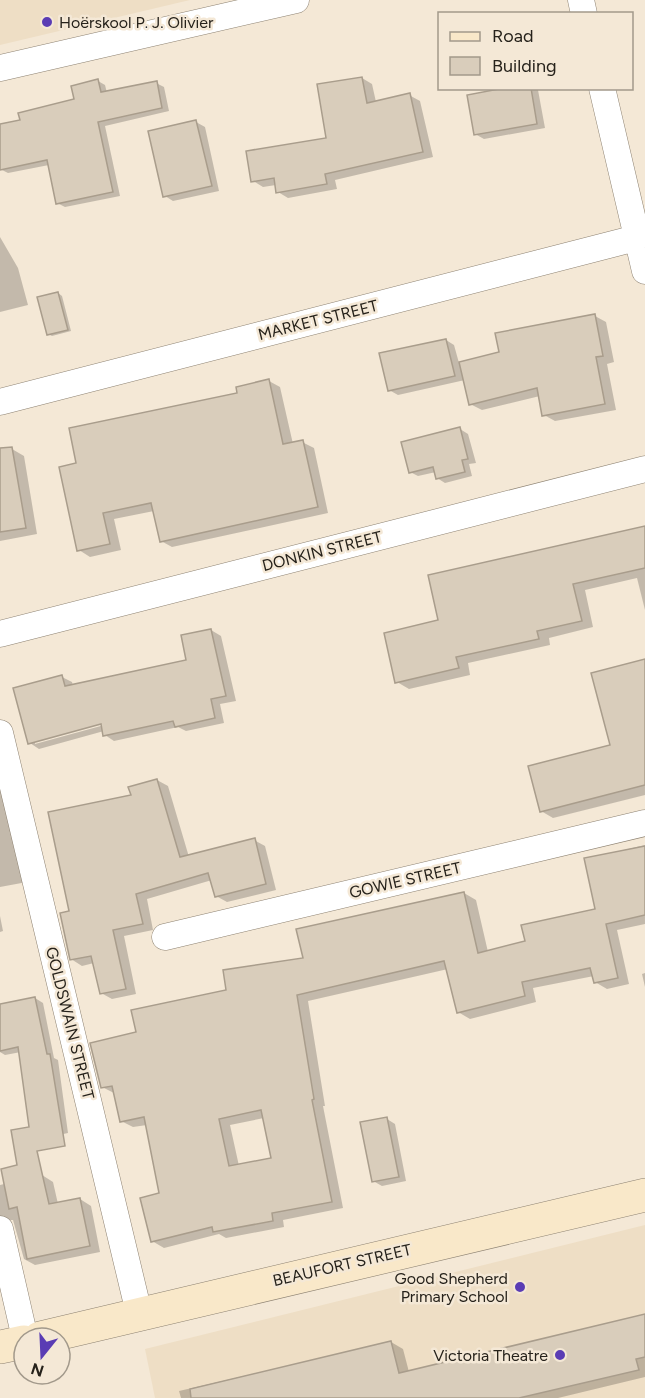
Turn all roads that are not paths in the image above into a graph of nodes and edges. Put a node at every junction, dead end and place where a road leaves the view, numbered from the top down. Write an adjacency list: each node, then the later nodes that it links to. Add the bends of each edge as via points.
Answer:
1 (296, 0): 2 (street)
2 (0, 68)
3 (602, 90): 4 (street)
4 (636, 238): 5 (street); 6 (street, MARKET STREET)
5 (645, 272)
6 (0, 402)
7 (645, 469): 8 (street, DONKIN STREET)
8 (0, 634)
9 (0, 733): 14 (street, GOLDSWAIN STREET)
10 (645, 823): 11 (street, GOWIE STREET)
11 (165, 937)
12 (645, 1195): 14 (main road, BEAUFORT STREET)
13 (0, 1229): 15 (street)
14 (139, 1312): 16 (main road, BEAUFORT STREET)
15 (22, 1326)
16 (72, 1330)

